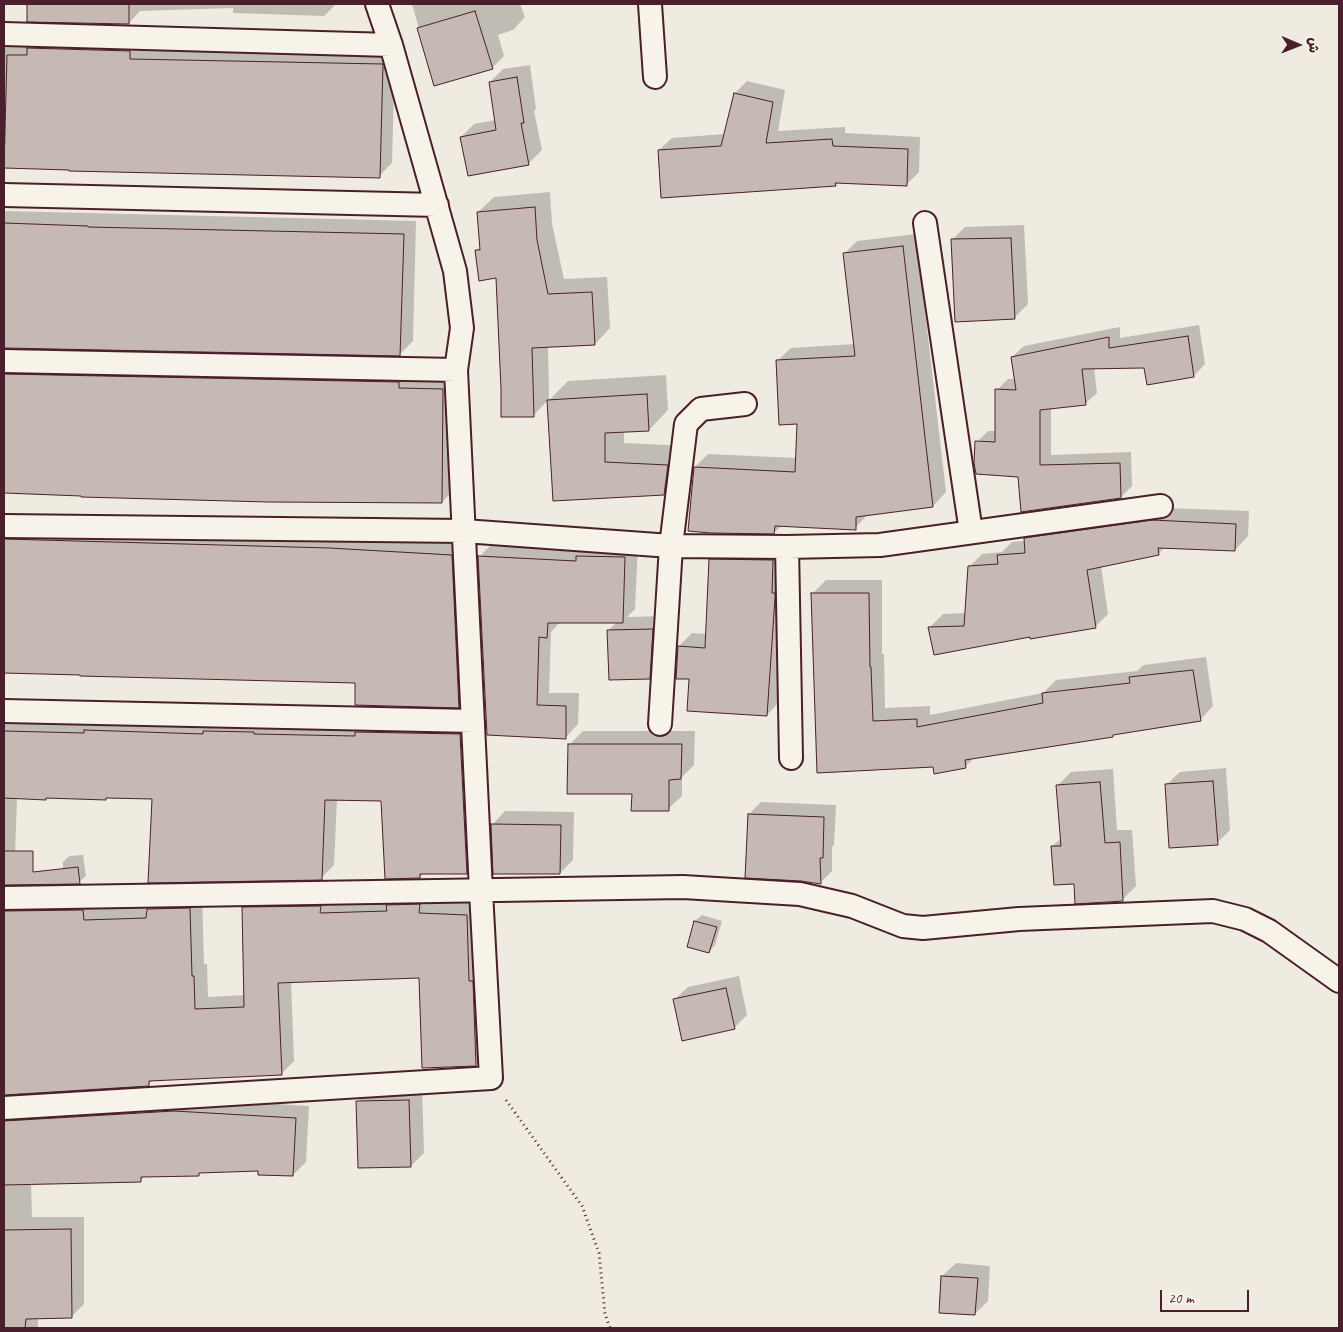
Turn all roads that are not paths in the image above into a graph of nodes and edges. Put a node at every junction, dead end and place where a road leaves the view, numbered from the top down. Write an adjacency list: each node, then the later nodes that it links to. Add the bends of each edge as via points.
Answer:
1 (377, 4): 4 (street)
2 (650, 4): 5 (street)
3 (4, 34): 4 (street)
4 (391, 45): 7 (street)
5 (655, 77)
6 (4, 195): 7 (street)
7 (437, 205): 10 (street, via 455,271 462,328)
8 (925, 223): 15 (street)
9 (4, 361): 10 (street)
10 (456, 370): 14 (street)
11 (745, 404): 16 (street, via 701,409 686,424)
12 (1161, 506): 15 (street)
13 (4, 526): 14 (street)
14 (464, 531): 16 (street); 19 (street)
15 (971, 532): 17 (street, via 880,545)
16 (671, 546): 17 (street); 20 (street)
17 (787, 547): 21 (street)
18 (4, 710): 19 (street)
19 (473, 722): 22 (street)
20 (660, 724)
21 (791, 758)
22 (481, 891): 23 (street); 24 (street, via 683,887 800,894 852,906 903,926 923,928 1018,918 1212,911 1245,919 1269,931); 25 (street, via 491,1078)
23 (4, 898)
24 (1339, 981)
25 (4, 1108)

